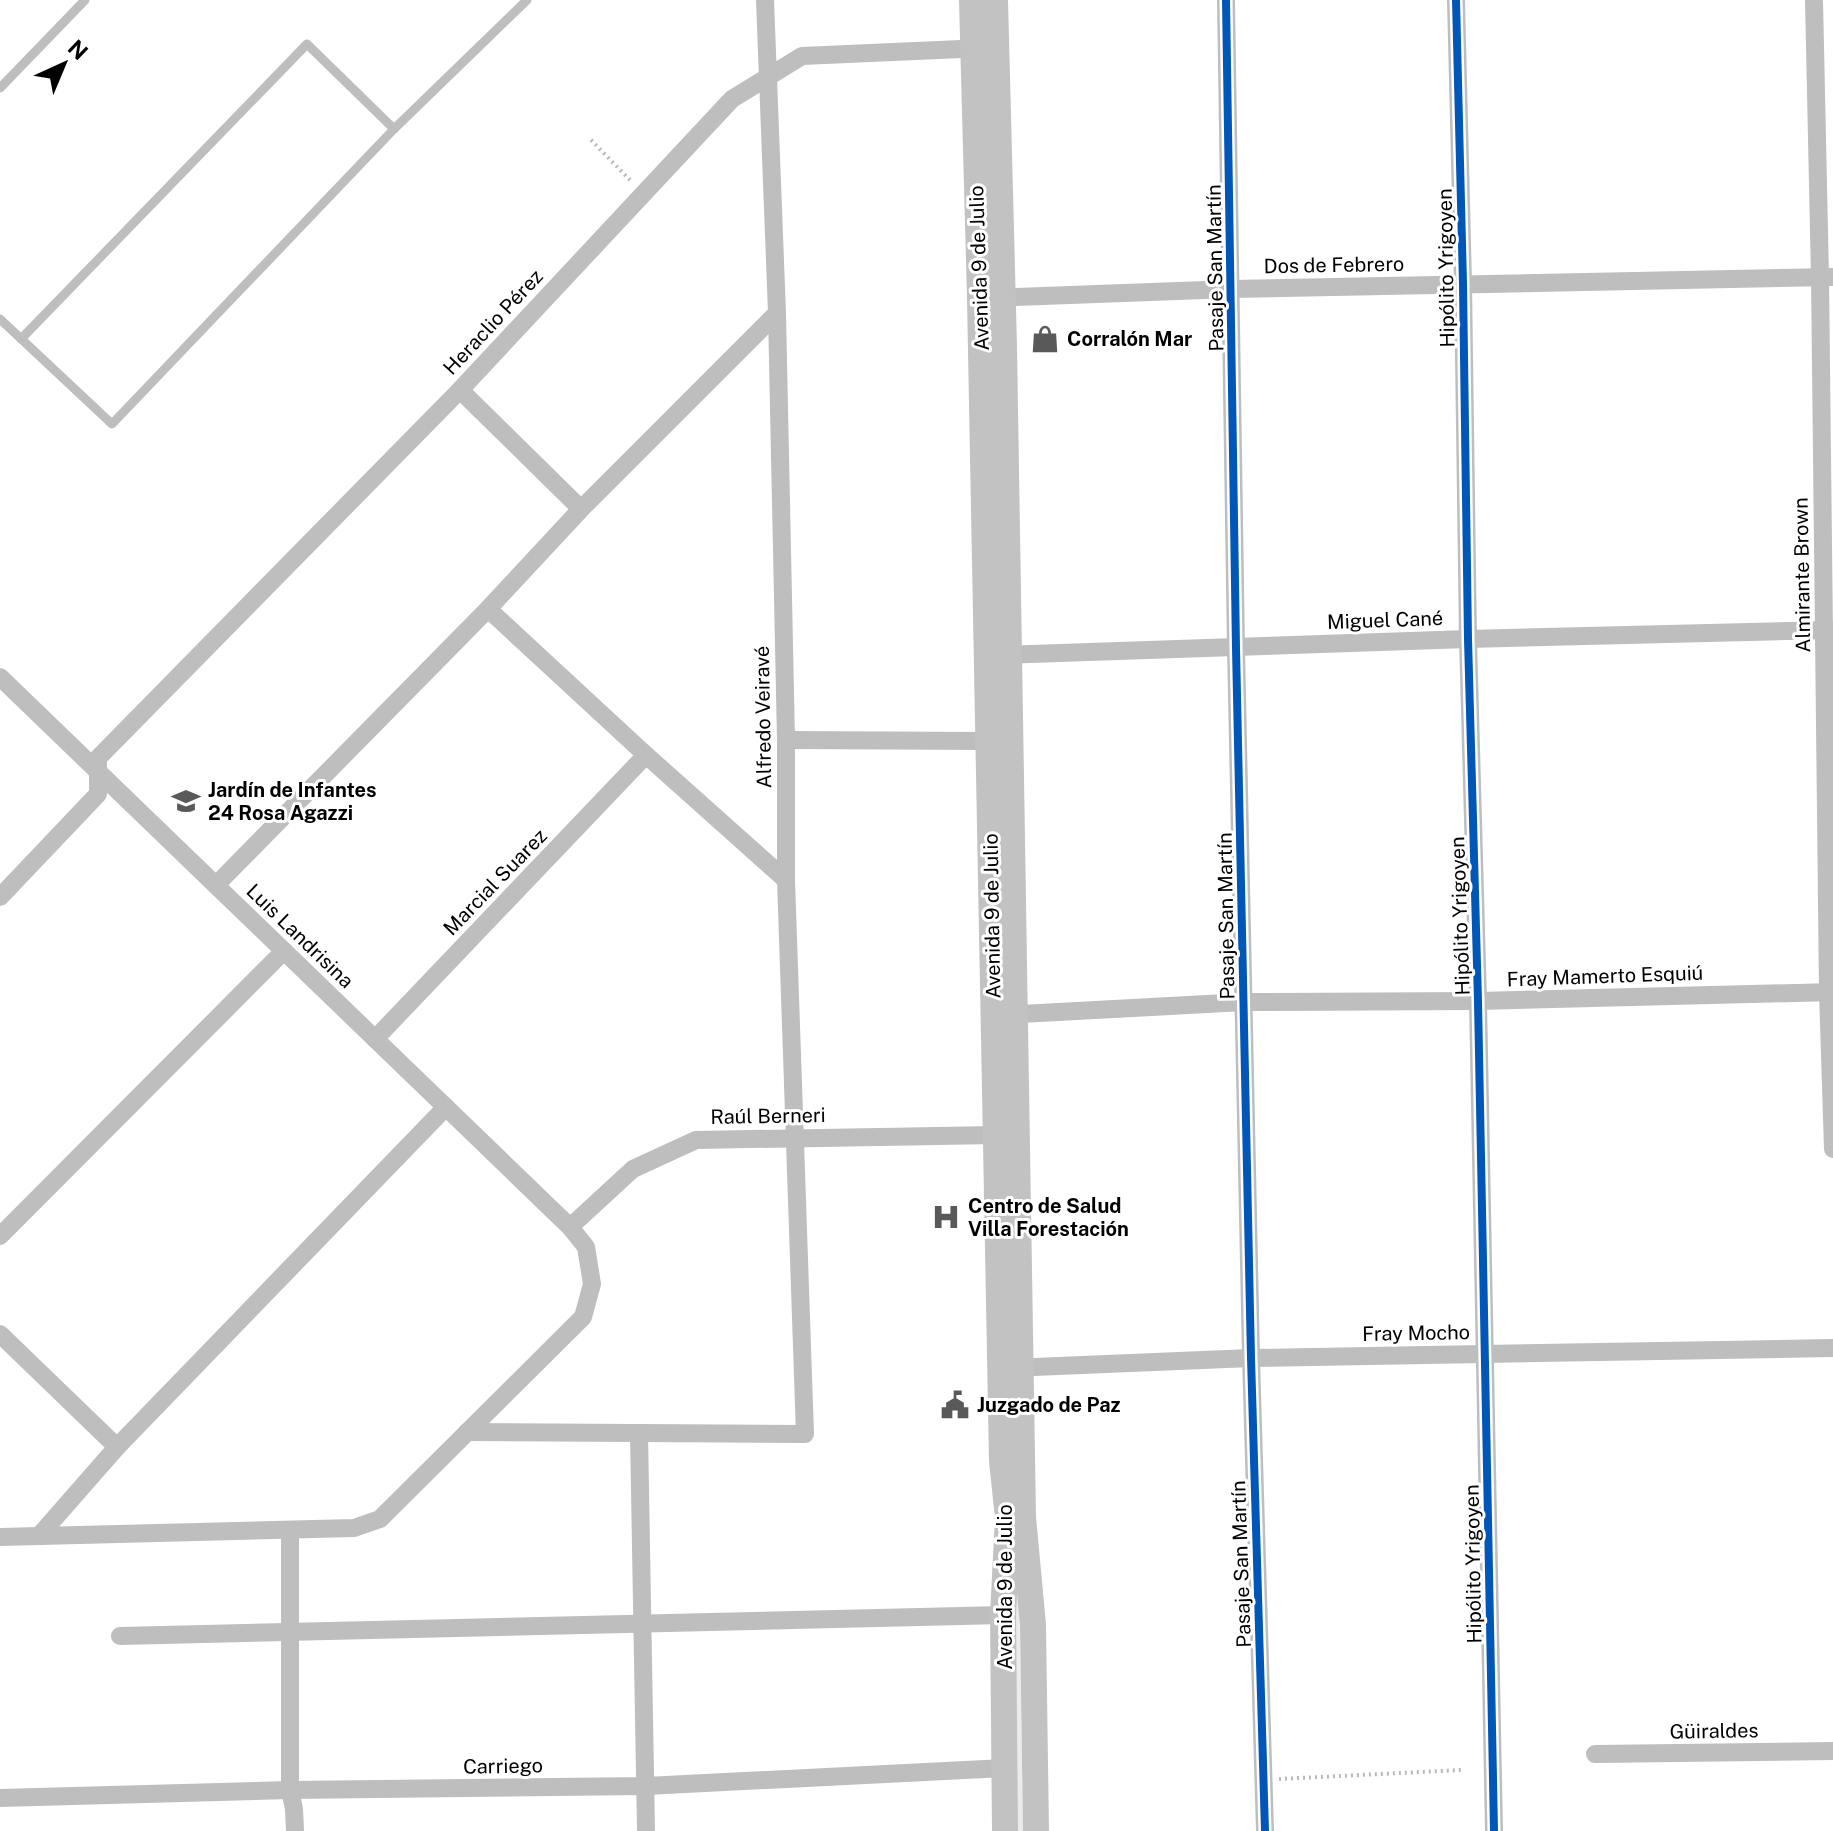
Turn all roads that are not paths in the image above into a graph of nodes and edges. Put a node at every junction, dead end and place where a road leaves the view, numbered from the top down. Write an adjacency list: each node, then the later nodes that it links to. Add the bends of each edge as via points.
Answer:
1 (85, 0): 11 (lane)
2 (527, 0): 12 (lane)
3 (765, 0): 10 (street, Alfredo Veiravé)
4 (972, 0): 9 (main road, Avenida 9 de Julio)
5 (995, 0): 9 (main road, Avenida 9 de Julio)
6 (1226, 0): 15 (street, Pasaje San Martín)
7 (1456, 0): 14 (street, Hipólito Yrigoyen)
8 (1814, 0): 13 (street, Almirante Brown)
9 (985, 48): 10 (street, Heraclio Pérez, via 802,56); 16 (main road, Avenida 9 de Julio)
10 (768, 77): 17 (street, Alfredo Veiravé); 20 (street, Heraclio Pérez, via 732,99)
11 (0, 88)
12 (394, 129): 19 (lane, via 307,44); 19 (lane, via 112,424)
13 (1827, 277): 14 (street, Dos de Febrero); 23 (street, Almirante Brown)
14 (1463, 284): 15 (street, Dos de Febrero); 24 (street, Hipólito Yrigoyen)
15 (1232, 289): 16 (street, Dos de Febrero); 25 (street, Pasaje San Martín)
16 (992, 298): 26 (main road, Avenida 9 de Julio)
17 (777, 313): 21 (street); 28 (street, Alfredo Veiravé)
18 (0, 319): 19 (lane)
19 (21, 339)
20 (460, 390): 21 (street); 31 (street, Heraclio Pérez, via 98,758)
21 (581, 509): 22 (street)
22 (488, 609): 30 (street); 33 (street)
23 (1829, 630): 24 (street, Miguel Cané); 36 (street, Almirante Brown)
24 (1468, 639): 25 (street, Miguel Cané); 37 (street, Hipólito Yrigoyen)
25 (1236, 648): 26 (street, Miguel Cané); 38 (street, Pasaje San Martín)
26 (997, 655): 29 (main road, Avenida 9 de Julio); 39 (main road, Avenida 9 de Julio)
27 (0, 677): 31 (street, Luis Landrisina)
28 (786, 740): 29 (street); 32 (street, Alfredo Veiravé)
29 (988, 741): 39 (main road, Avenida 9 de Julio)
30 (646, 755): 32 (street); 40 (street, Marcial Suarez)
31 (98, 772): 33 (street, Luis Landrisina); 34 (street, Heraclio Pérez, via 98,794)
32 (786, 880): 43 (street, Alfredo Veiravé)
33 (216, 885): 35 (street, Luis Landrisina)
34 (0, 897)
35 (284, 951): 40 (street, Luis Landrisina); 46 (street)
36 (1831, 992): 37 (street, Fray Mamerto Esquiú); 44 (street, Almirante Brown)
37 (1478, 1001): 38 (street, Fray Mamerto Esquiú); 49 (street, Hipólito Yrigoyen)
38 (1244, 1002): 39 (street, Fray Mamerto Esquiú); 50 (street, Pasaje San Martín)
39 (1005, 1015): 42 (main road, Avenida 9 de Julio); 51 (main road, Avenida 9 de Julio)
40 (375, 1039): 41 (street, Luis Landrisina)
41 (446, 1107): 45 (street, Luis Landrisina); 54 (street)
42 (996, 1135): 43 (street, Raúl Berneri); 51 (main road, Avenida 9 de Julio)
43 (796, 1138): 45 (street, Raúl Berneri, via 696,1140 633,1169); 53 (street, Alfredo Veiravé, via 805,1434)
44 (1833, 1149)
45 (570, 1227): 52 (street, Luis Landrisina, via 586,1247 592,1284 583,1317)
46 (0, 1236)
47 (0, 1334): 54 (street)
48 (1833, 1348): 49 (street, Fray Mocho)
49 (1485, 1354): 50 (street, Fray Mocho); 74 (street, Hipólito Yrigoyen)
50 (1251, 1358): 51 (street, Fray Mocho); 73 (street, Pasaje San Martín)
51 (1011, 1368): 58 (main road, Avenida 9 de Julio, via 1002,1461 1008,1518); 72 (main road, Avenida 9 de Julio, via 1033,1625)
52 (467, 1432): 53 (street); 55 (street, Luis Landrisina, via 380,1519 354,1528)
53 (639, 1433): 59 (street)
54 (117, 1447): 56 (street)
55 (290, 1530): 56 (street, Luis Landrisina); 60 (street)
56 (39, 1536): 57 (street, Luis Landrisina)
57 (0, 1537)
58 (1003, 1615): 59 (street); 64 (main road, Avenida 9 de Julio)
59 (642, 1624): 60 (street); 65 (street)
60 (288, 1633): 61 (street); 66 (street)
61 (120, 1636)
62 (1833, 1751): 63 (street, Güiraldes)
63 (1595, 1754)
64 (1005, 1778): 65 (street, Carriego); 70 (main road); 71 (main road, Avenida 9 de Julio)
65 (646, 1786): 66 (street, Carriego); 69 (street)
66 (290, 1790): 67 (street, Carriego); 68 (street)
67 (0, 1798)
68 (295, 1831)
69 (646, 1831)
70 (998, 1831)
71 (1005, 1831)
72 (1036, 1831)
73 (1265, 1831)
74 (1494, 1831)

